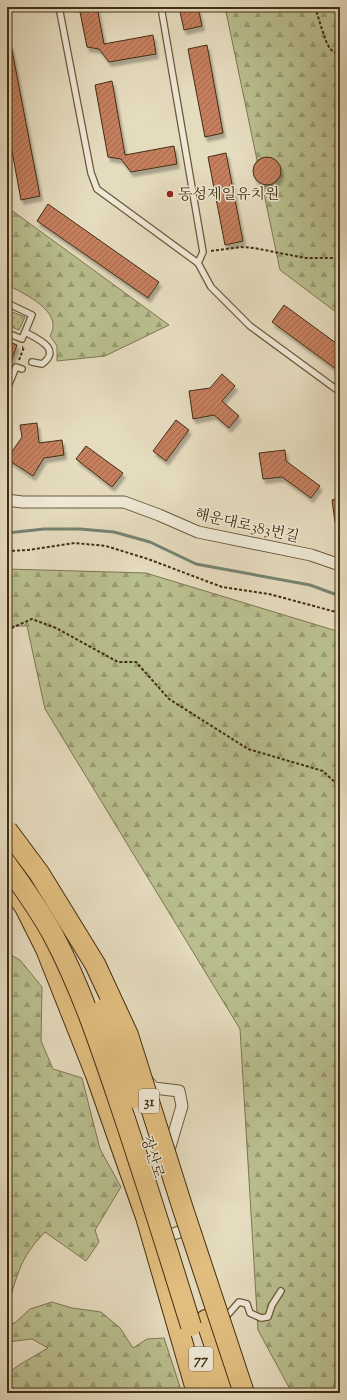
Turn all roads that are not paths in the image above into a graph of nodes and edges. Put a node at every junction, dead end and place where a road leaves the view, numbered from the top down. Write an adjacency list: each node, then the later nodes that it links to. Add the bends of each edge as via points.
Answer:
1 (59, 7): 3 (lane, via 91,173 97,189)
2 (160, 7): 3 (lane, via 203,252)
3 (198, 263): 10 (lane, via 211,287 250,326)
4 (7, 303): 5 (lane, via 32,315)
5 (25, 332): 6 (lane, via 22,340); 7 (lane, via 45,342 48,348 47,361 42,364)
6 (7, 333)
7 (32, 362)
8 (19, 368): 9 (lane, via 9,384)
9 (7, 383)
10 (340, 392)
11 (7, 500): 12 (street, 해운대로383번길, via 124,502 198,532 311,555)
12 (340, 565)
13 (7, 824): 18 (street)
14 (7, 830): 27 (highway, 31, bridge, via 39,873 95,964 128,1035)
15 (7, 847): 26 (highway, 장산로, bridge, via 62,926 92,981 116,1043)
16 (7, 865): 25 (highway, 장산로 / 77, bridge, via 51,933 72,974 154,1206)
17 (7, 881): 19 (street); 24 (highway, via 25,907 46,949 96,1075 146,1217)
18 (41, 891): 19 (street); 20 (street, via 91,965 132,1065 154,1088 180,1091 182,1106 169,1150)
19 (27, 900): 21 (street, via 65,979 127,1145)
20 (182, 1231): 21 (street); 23 (street)
21 (158, 1240): 24 (street, via 200,1387)
22 (281, 1291): 23 (lane, via 268,1317 260,1318 250,1313 248,1304 239,1302 224,1319)
23 (214, 1322): 28 (street, via 231,1371)
24 (198, 1393)
25 (211, 1393)
26 (231, 1393)
27 (244, 1393)
28 (247, 1393)

